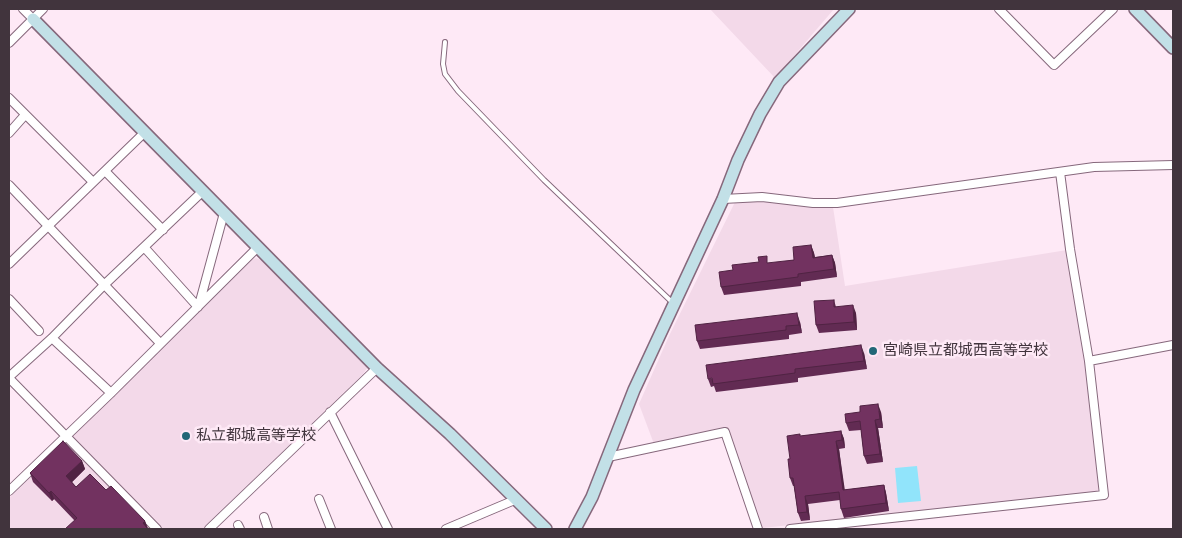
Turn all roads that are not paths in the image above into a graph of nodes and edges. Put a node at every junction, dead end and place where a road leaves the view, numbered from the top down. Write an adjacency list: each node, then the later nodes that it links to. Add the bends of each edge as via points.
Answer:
1 (23, 9): 7 (street)
2 (43, 9): 7 (street)
3 (849, 9): 21 (street, via 780,82 760,114)
4 (999, 9): 5 (street, via 1054,65)
5 (1113, 9)
6 (1134, 9): 10 (street)
7 (33, 19): 9 (street); 13 (street)
8 (445, 42): 30 (lane, via 443,64 458,91 544,180)
9 (9, 43)
10 (1173, 48)
11 (9, 98): 12 (street)
12 (26, 115): 14 (street); 18 (street)
13 (145, 132): 16 (street); 20 (street)
14 (9, 133)
15 (1173, 165): 17 (street, via 1094,167)
16 (105, 171): 18 (street); 24 (street)
17 (1060, 172): 21 (street, via 837,203 762,197); 36 (street)
18 (93, 182): 23 (street)
19 (9, 185): 23 (street)
20 (203, 192): 22 (street); 24 (street)
21 (723, 198): 30 (street)
22 (224, 213): 26 (street); 31 (street)
23 (49, 226): 27 (street); 28 (street)
24 (163, 230): 25 (street)
25 (144, 247): 28 (street); 31 (street)
26 (258, 247): 31 (street); 37 (street)
27 (9, 264)
28 (104, 285): 33 (street); 34 (street)
29 (9, 298): 32 (street)
30 (674, 304): 42 (street, via 634,390)
31 (198, 307): 34 (street)
32 (39, 331)
33 (52, 338): 38 (street); 39 (street)
34 (160, 343): 39 (street)
35 (1173, 345): 36 (street)
36 (1089, 361): 56 (street, via 1104,495)
37 (376, 368): 40 (street); 45 (street)
38 (9, 378): 41 (street)
39 (112, 393): 41 (street)
40 (330, 412): 48 (street); 51 (street)
41 (65, 436): 43 (street); 47 (street)
42 (608, 457): 54 (street); 55 (street, via 725,432)
43 (9, 491)
44 (319, 499): 50 (street)
45 (517, 499): 52 (street); 53 (street)
46 (264, 516): 49 (street)
47 (157, 529)
48 (209, 529)
49 (268, 529)
50 (331, 529)
51 (388, 529)
52 (446, 529)
53 (546, 529)
54 (575, 529)
55 (758, 529)
56 (790, 529)

